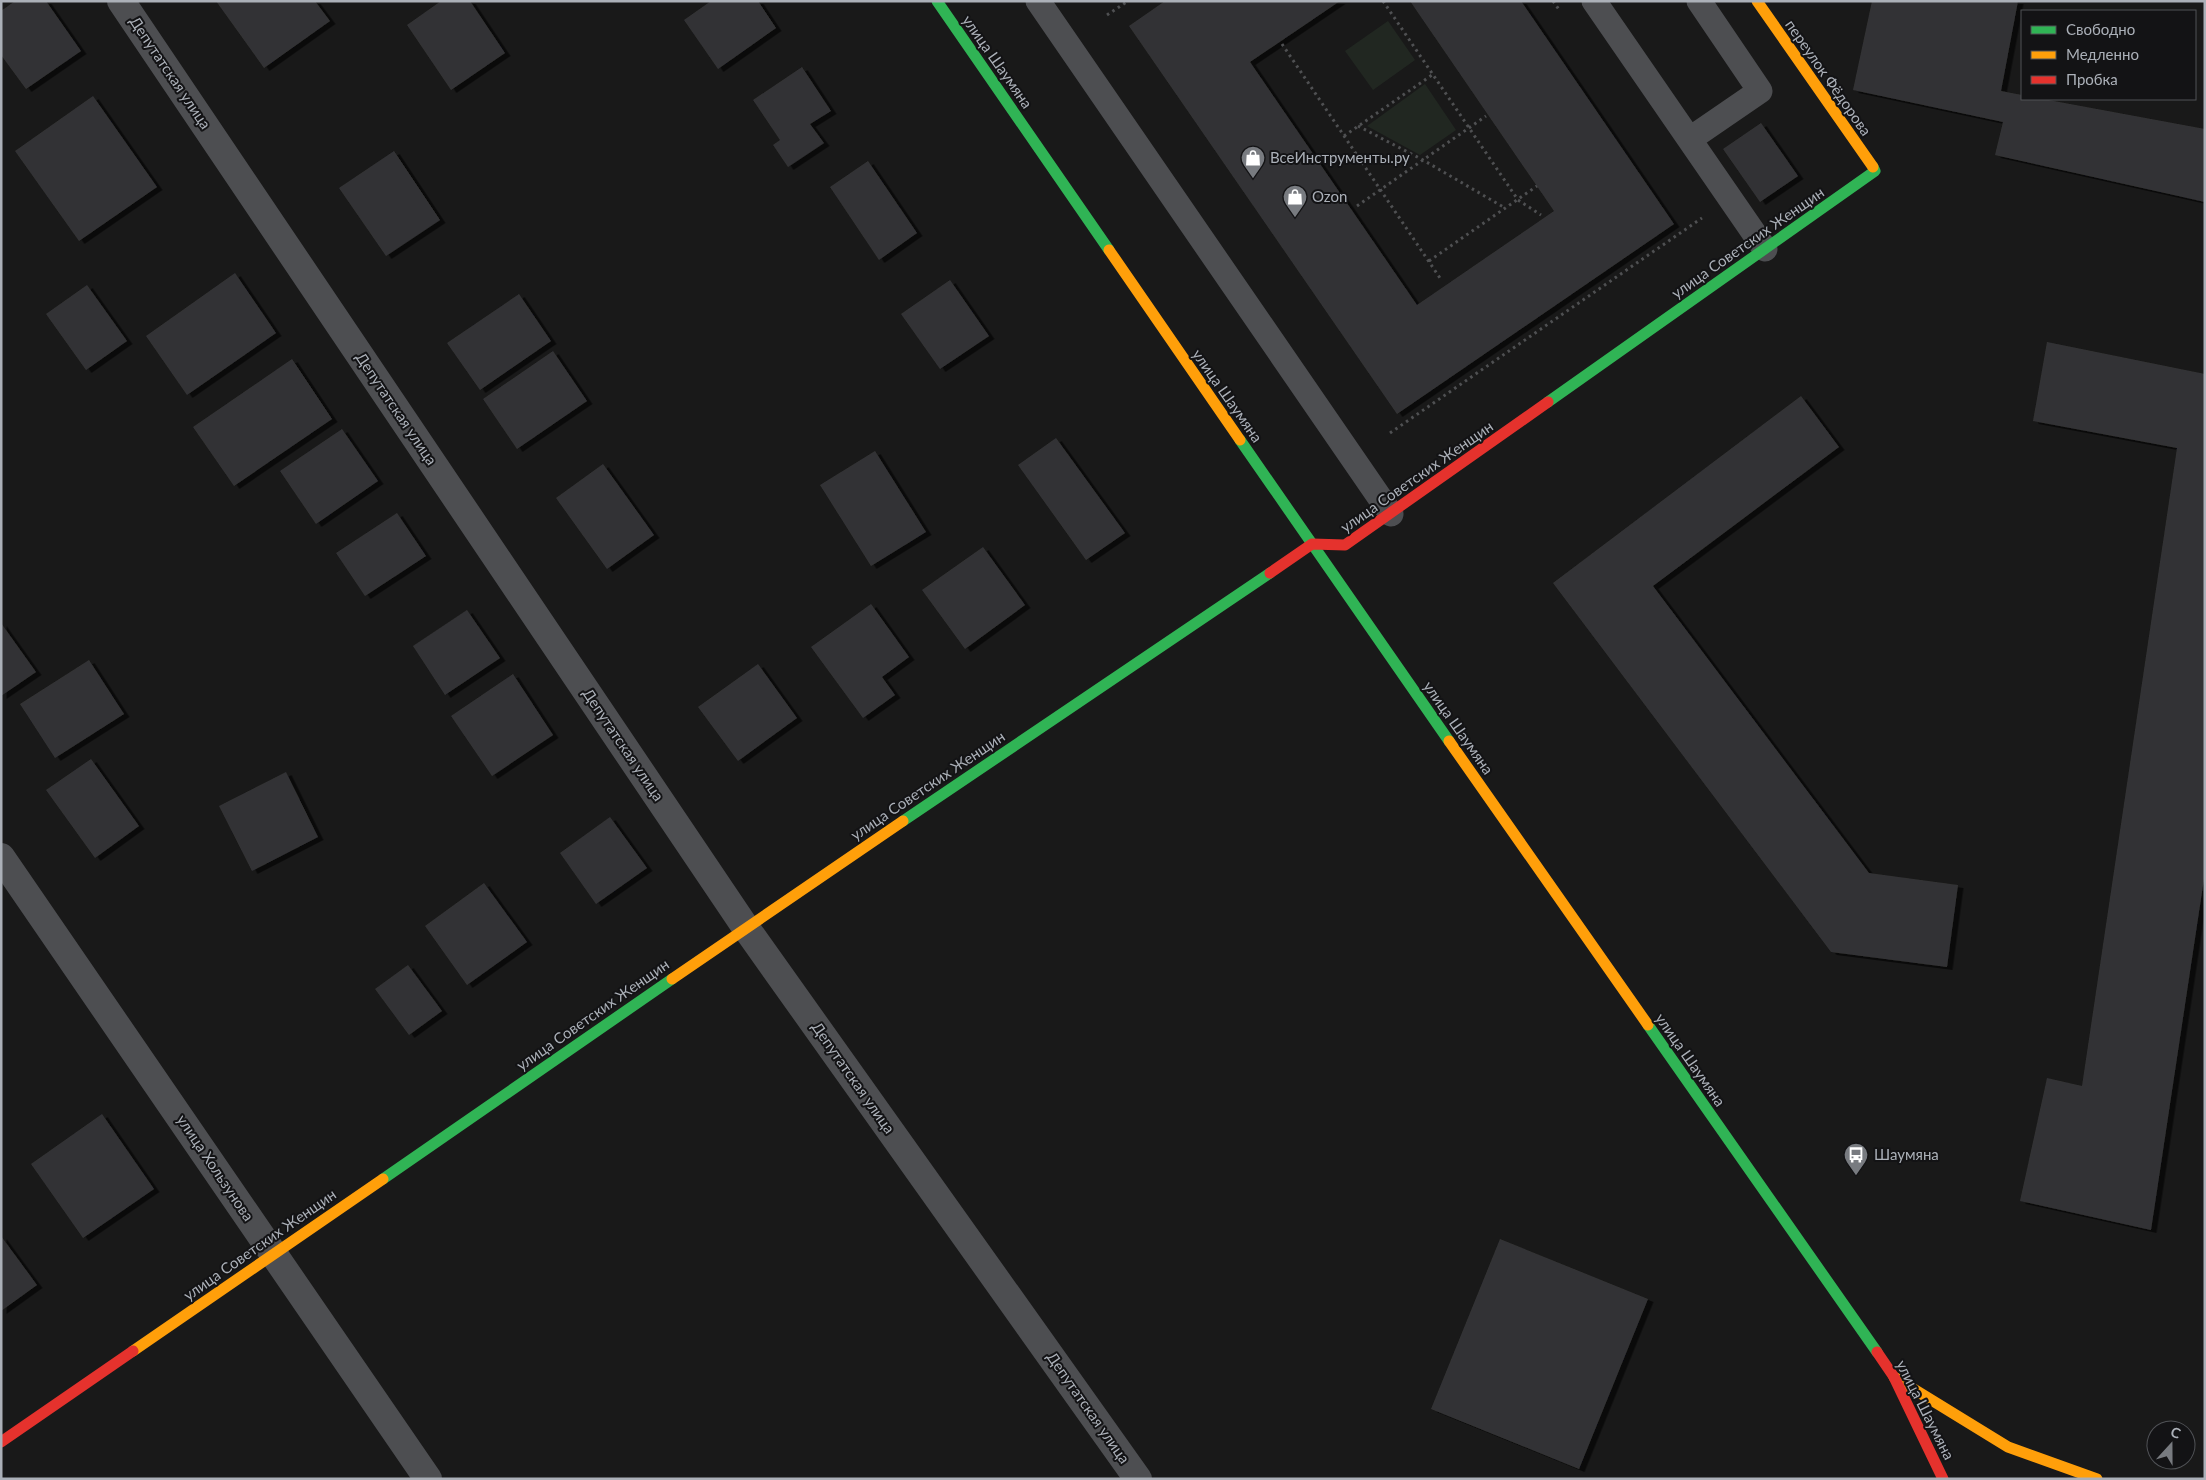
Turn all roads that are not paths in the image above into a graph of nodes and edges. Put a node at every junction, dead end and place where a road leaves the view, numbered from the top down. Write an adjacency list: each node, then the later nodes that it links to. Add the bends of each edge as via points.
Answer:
1 (121, 1): 13 (street, Депутатская улица)
2 (937, 1): 11 (street, улица Шаумяна)
3 (1038, 1): 10 (lane)
4 (1594, 1): 7 (lane)
5 (1699, 1): 7 (lane, via 1760,91)
6 (1756, 1): 8 (street, переулок Фёдорова)
7 (1690, 140): 9 (lane)
8 (1875, 171): 9 (street, улица Советских Женщин)
9 (1765, 249): 10 (street, улица Советских Женщин)
10 (1391, 514): 11 (street, улица Советских Женщин, via 1345,545)
11 (1312, 544): 13 (street, улица Советских Женщин); 15 (street, улица Шаумяна)
12 (1, 857): 14 (street, улица Хользунова)
13 (746, 928): 14 (street, улица Советских Женщин); 18 (street, Депутатская улица)
14 (273, 1254): 16 (street, улица Советских Женщин); 17 (street, улица Хользунова)
15 (1894, 1377): 19 (street, улица Шаумяна); 20 (street, via 2008,1447)
16 (1, 1442)
17 (428, 1479)
18 (1138, 1479)
19 (1943, 1479)
20 (2097, 1479)

